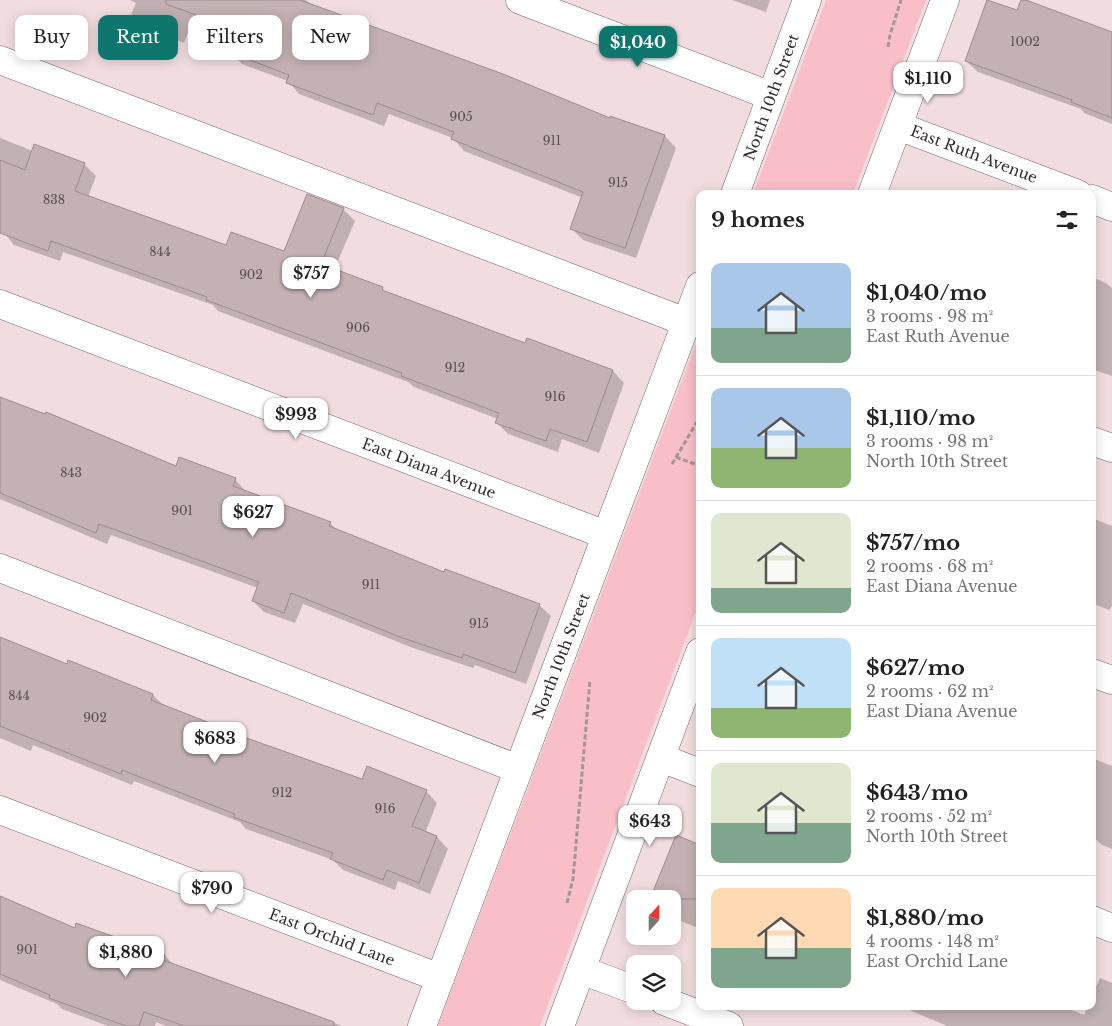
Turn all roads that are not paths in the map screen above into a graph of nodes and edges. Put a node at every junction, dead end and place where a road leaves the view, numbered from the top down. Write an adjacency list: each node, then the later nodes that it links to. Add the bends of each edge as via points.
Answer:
1 (520, 0): 5 (street)
2 (807, 0): 5 (street, North 10th Street)
3 (945, 0): 6 (street)
4 (0, 60): 14 (street)
5 (771, 96): 7 (street, North 10th Street)
6 (898, 126): 8 (street); 9 (street, East Ruth Avenue)
7 (736, 190)
8 (874, 190)
9 (1067, 190)
10 (1096, 201): 11 (street)
11 (1112, 207)
12 (696, 296): 14 (street, North 10th Street)
13 (0, 304): 17 (street, East Diana Avenue)
14 (686, 322): 17 (street, North 10th Street)
15 (1096, 442): 16 (street)
16 (1112, 448)
17 (606, 535): 23 (street, North 10th Street)
18 (0, 568): 23 (street)
19 (696, 663): 22 (street)
20 (1096, 674): 21 (street)
21 (1112, 680)
22 (661, 758): 24 (street); 28 (street)
23 (518, 769): 29 (street, North 10th Street)
24 (696, 771)
25 (0, 810): 29 (street, East Orchid Lane)
26 (1096, 922): 27 (street)
27 (1112, 928)
28 (581, 970): 30 (street); 33 (street)
29 (440, 978): 32 (street, North 10th Street)
30 (626, 987)
31 (681, 1008): 34 (street)
32 (422, 1026)
33 (560, 1026)
34 (729, 1026)

